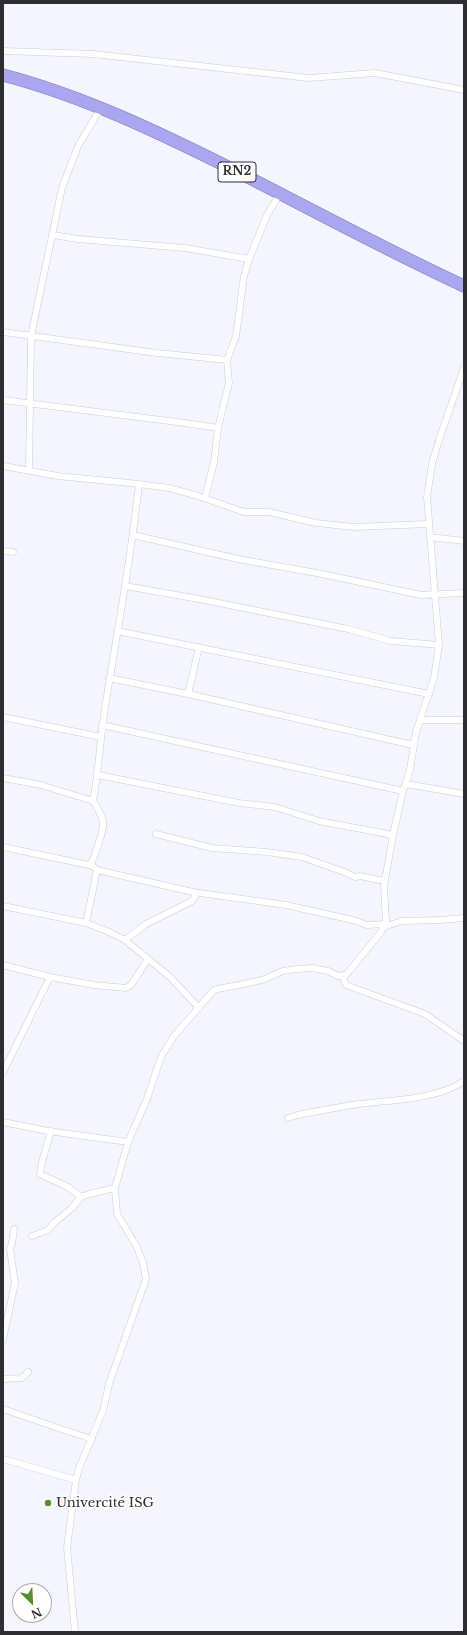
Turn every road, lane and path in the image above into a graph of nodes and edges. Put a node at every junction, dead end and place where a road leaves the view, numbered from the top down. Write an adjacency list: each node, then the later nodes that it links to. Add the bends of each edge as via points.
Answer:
1 (3, 51): 3 (street, via 93,54 309,78 375,73)
2 (3, 75): 4 (highway, RN2, via 69,95)
3 (464, 90)
4 (101, 108): 5 (highway, RN2, via 178,142); 6 (street, via 78,146 62,188)
5 (280, 194): 7 (street, via 268,213); 8 (highway, RN2)
6 (53, 235): 7 (street, via 185,248); 10 (street)
7 (249, 259): 11 (street, via 241,292 236,336)
8 (464, 286)
9 (3, 332): 10 (street)
10 (31, 336): 11 (street); 14 (street)
11 (227, 360): 15 (street, via 229,383)
12 (464, 368): 20 (street, via 432,464 427,497)
13 (3, 400): 14 (street)
14 (30, 403): 15 (street); 17 (street)
15 (218, 428): 19 (street, via 214,462)
16 (3, 466): 17 (street)
17 (29, 470): 18 (street, via 58,476)
18 (139, 484): 19 (street, via 169,488); 21 (street)
19 (205, 498): 20 (street, via 244,512 269,512 316,523 354,527)
20 (428, 524): 22 (street)
21 (133, 534): 26 (street); 27 (street, via 421,595)
22 (430, 537): 23 (street); 27 (street)
23 (464, 541)
24 (3, 551): 25 (street)
25 (13, 552)
26 (124, 586): 29 (street); 30 (street, via 348,629 392,641)
27 (434, 593): 28 (street); 30 (street)
28 (464, 593)
29 (117, 630): 31 (street); 32 (street)
30 (439, 645): 34 (street)
31 (199, 647): 33 (street); 34 (street)
32 (110, 678): 33 (street); 38 (street)
33 (188, 694): 40 (street)
34 (429, 694): 36 (street)
35 (3, 717): 39 (street)
36 (420, 720): 37 (street); 40 (street)
37 (464, 720)
38 (102, 725): 39 (street); 44 (street)
39 (101, 737): 41 (street)
40 (413, 745): 43 (street)
41 (98, 775): 46 (street); 48 (street, via 275,808 319,821)
42 (3, 778): 46 (street, via 41,785)
43 (406, 784): 44 (street); 45 (street)
44 (403, 791): 48 (street)
45 (464, 794)
46 (93, 801): 50 (street, via 102,815 104,827)
47 (156, 834): 52 (street, via 212,848 302,857 355,877)
48 (393, 835): 52 (street)
49 (3, 847): 50 (street)
50 (90, 864): 51 (street)
51 (97, 870): 53 (street); 56 (street)
52 (384, 882): 57 (street)
53 (197, 892): 57 (street, via 286,905 367,925); 58 (street, via 192,901 146,924)
54 (3, 906): 56 (street)
55 (464, 918): 57 (street, via 402,921)
56 (86, 923): 58 (street)
57 (384, 925): 61 (street, via 359,960 346,975)
58 (125, 940): 59 (street)
59 (148, 958): 62 (street, via 131,985 126,988); 63 (street)
60 (3, 964): 62 (street)
61 (342, 975): 63 (street, via 312,968 283,971 262,980 217,989); 64 (street, via 346,984 425,1014)
62 (50, 977): 65 (street)
63 (199, 1008): 70 (street, via 174,1036 161,1057 148,1099)
64 (464, 1041)
65 (3, 1072)
66 (464, 1081): 67 (street, via 426,1095 357,1104)
67 (288, 1118)
68 (3, 1122): 69 (street)
69 (51, 1131): 70 (street); 72 (street, via 40,1174 68,1187)
70 (128, 1142): 71 (street)
71 (115, 1188): 72 (street); 81 (street, via 117,1214 141,1258 146,1279)
72 (81, 1197): 74 (street, via 48,1230)
73 (14, 1229): 76 (street)
74 (32, 1236)
75 (3, 1248): 76 (street)
76 (10, 1249): 77 (street, via 15,1283)
77 (3, 1339)
78 (28, 1372): 79 (street, via 22,1378)
79 (3, 1379)
80 (3, 1409): 81 (street)
81 (92, 1439): 83 (street)
82 (3, 1459): 83 (street)
83 (76, 1480): 84 (street, via 67,1547)
84 (75, 1632)

